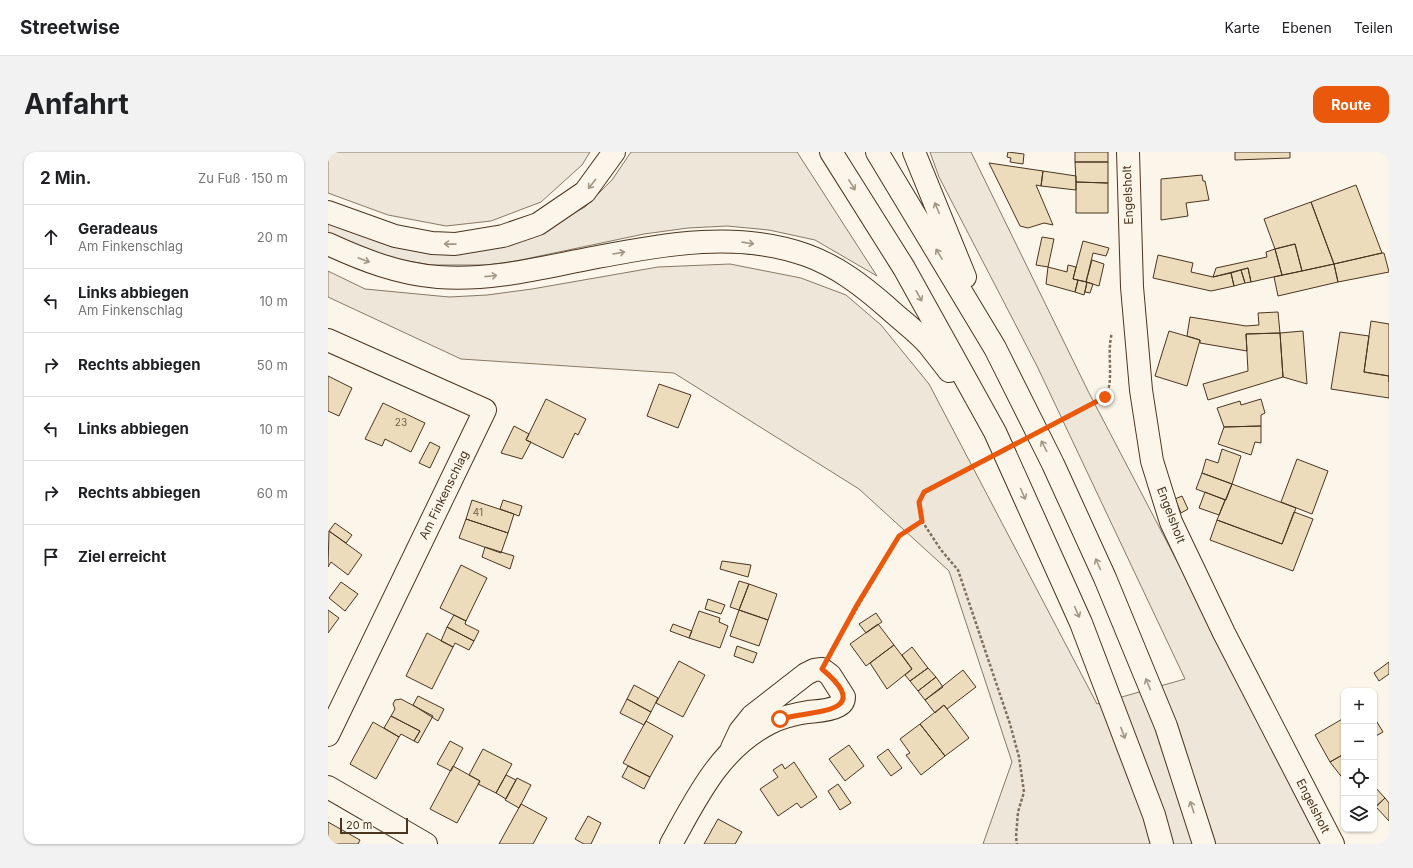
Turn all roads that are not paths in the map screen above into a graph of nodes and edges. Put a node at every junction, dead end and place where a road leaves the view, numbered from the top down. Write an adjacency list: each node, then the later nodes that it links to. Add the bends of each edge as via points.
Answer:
1 (614, 152): 6 (main road, one-way to 6, via 585,192 538,224 503,236 455,244 432,243 395,236)
2 (831, 152): 10 (main road, one-way to 10, via 904,268)
3 (878, 152): 9 (main road, one-way to 3)
4 (914, 152): 9 (main road, one-way to 4)
5 (1128, 152): 18 (main road, Engelsholt, via 1132,287 1141,390 1152,460 1171,522 1224,633)
6 (328, 212)
7 (328, 244): 10 (main road, one-way to 10, via 395,270 438,277 482,277 527,272 605,256 702,241 742,242 806,254 852,279 927,343)
8 (328, 340): 11 (main road, Am Finkenschlag, via 485,410)
9 (995, 348): 17 (main road, one-way to 9, via 1166,726 1105,578 1053,464)
10 (996, 432): 16 (main road, one-way to 16, via 1082,623 1154,815)
11 (328, 735)
12 (732, 748): 12 (main road, via 740,731 752,716 814,670 822,669 830,676 844,697 839,706 780,719); 15 (main road, via 703,786)
13 (328, 787): 14 (main road)
14 (426, 844)
15 (671, 844)
16 (1162, 844)
17 (1204, 844)
18 (1333, 844)

